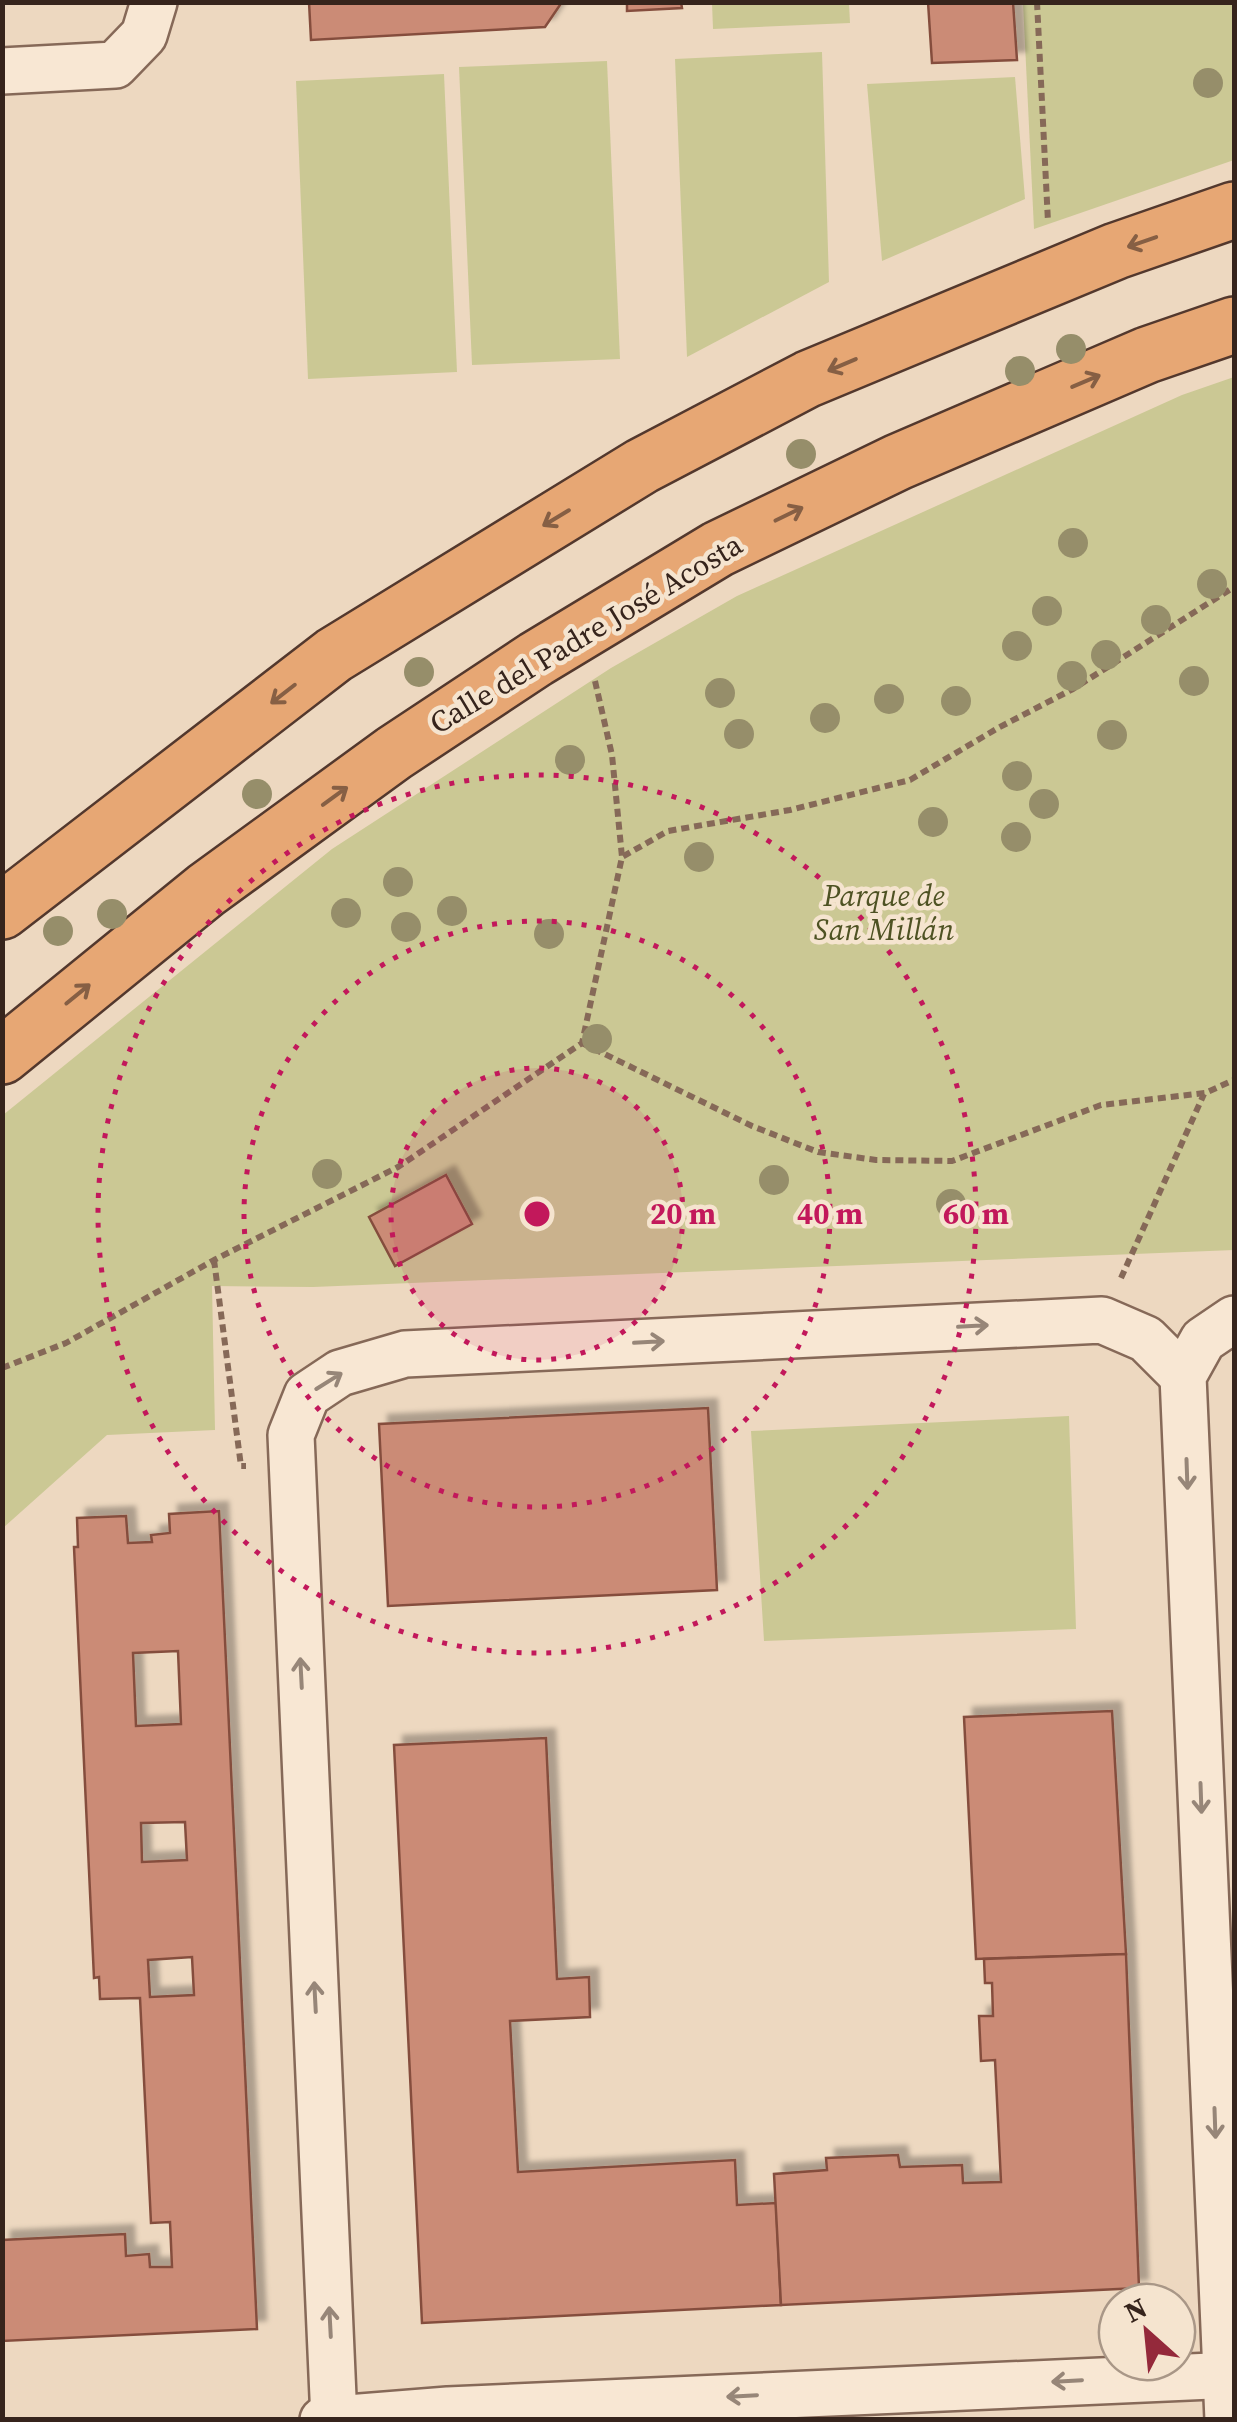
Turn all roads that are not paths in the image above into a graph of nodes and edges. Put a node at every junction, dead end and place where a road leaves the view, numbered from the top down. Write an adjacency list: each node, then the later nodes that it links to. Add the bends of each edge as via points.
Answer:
1 (154, 2): 2 (street, via 144,35 115,65)
2 (2, 71)
3 (1234, 210): 5 (highway, one-way to 5, via 1116,251 808,380 642,466 334,655)
4 (1234, 325): 6 (highway, Calle del Padre José Acosta, one-way to 4, via 206,890 394,753 718,549 898,462 1147,355)
5 (2, 911)
6 (2, 1056)
7 (1234, 1319): 8 (street, via 1203,1340)
8 (1183, 1376): 9 (street, one-way to 9); 10 (street, one-way to 8, via 291,1435 307,1395 340,1373 405,1354 1102,1320 1146,1339)
9 (1230, 2390): 10 (street, one-way to 10, via 527,2406)
10 (334, 2419): 11 (street)
11 (323, 2420)

